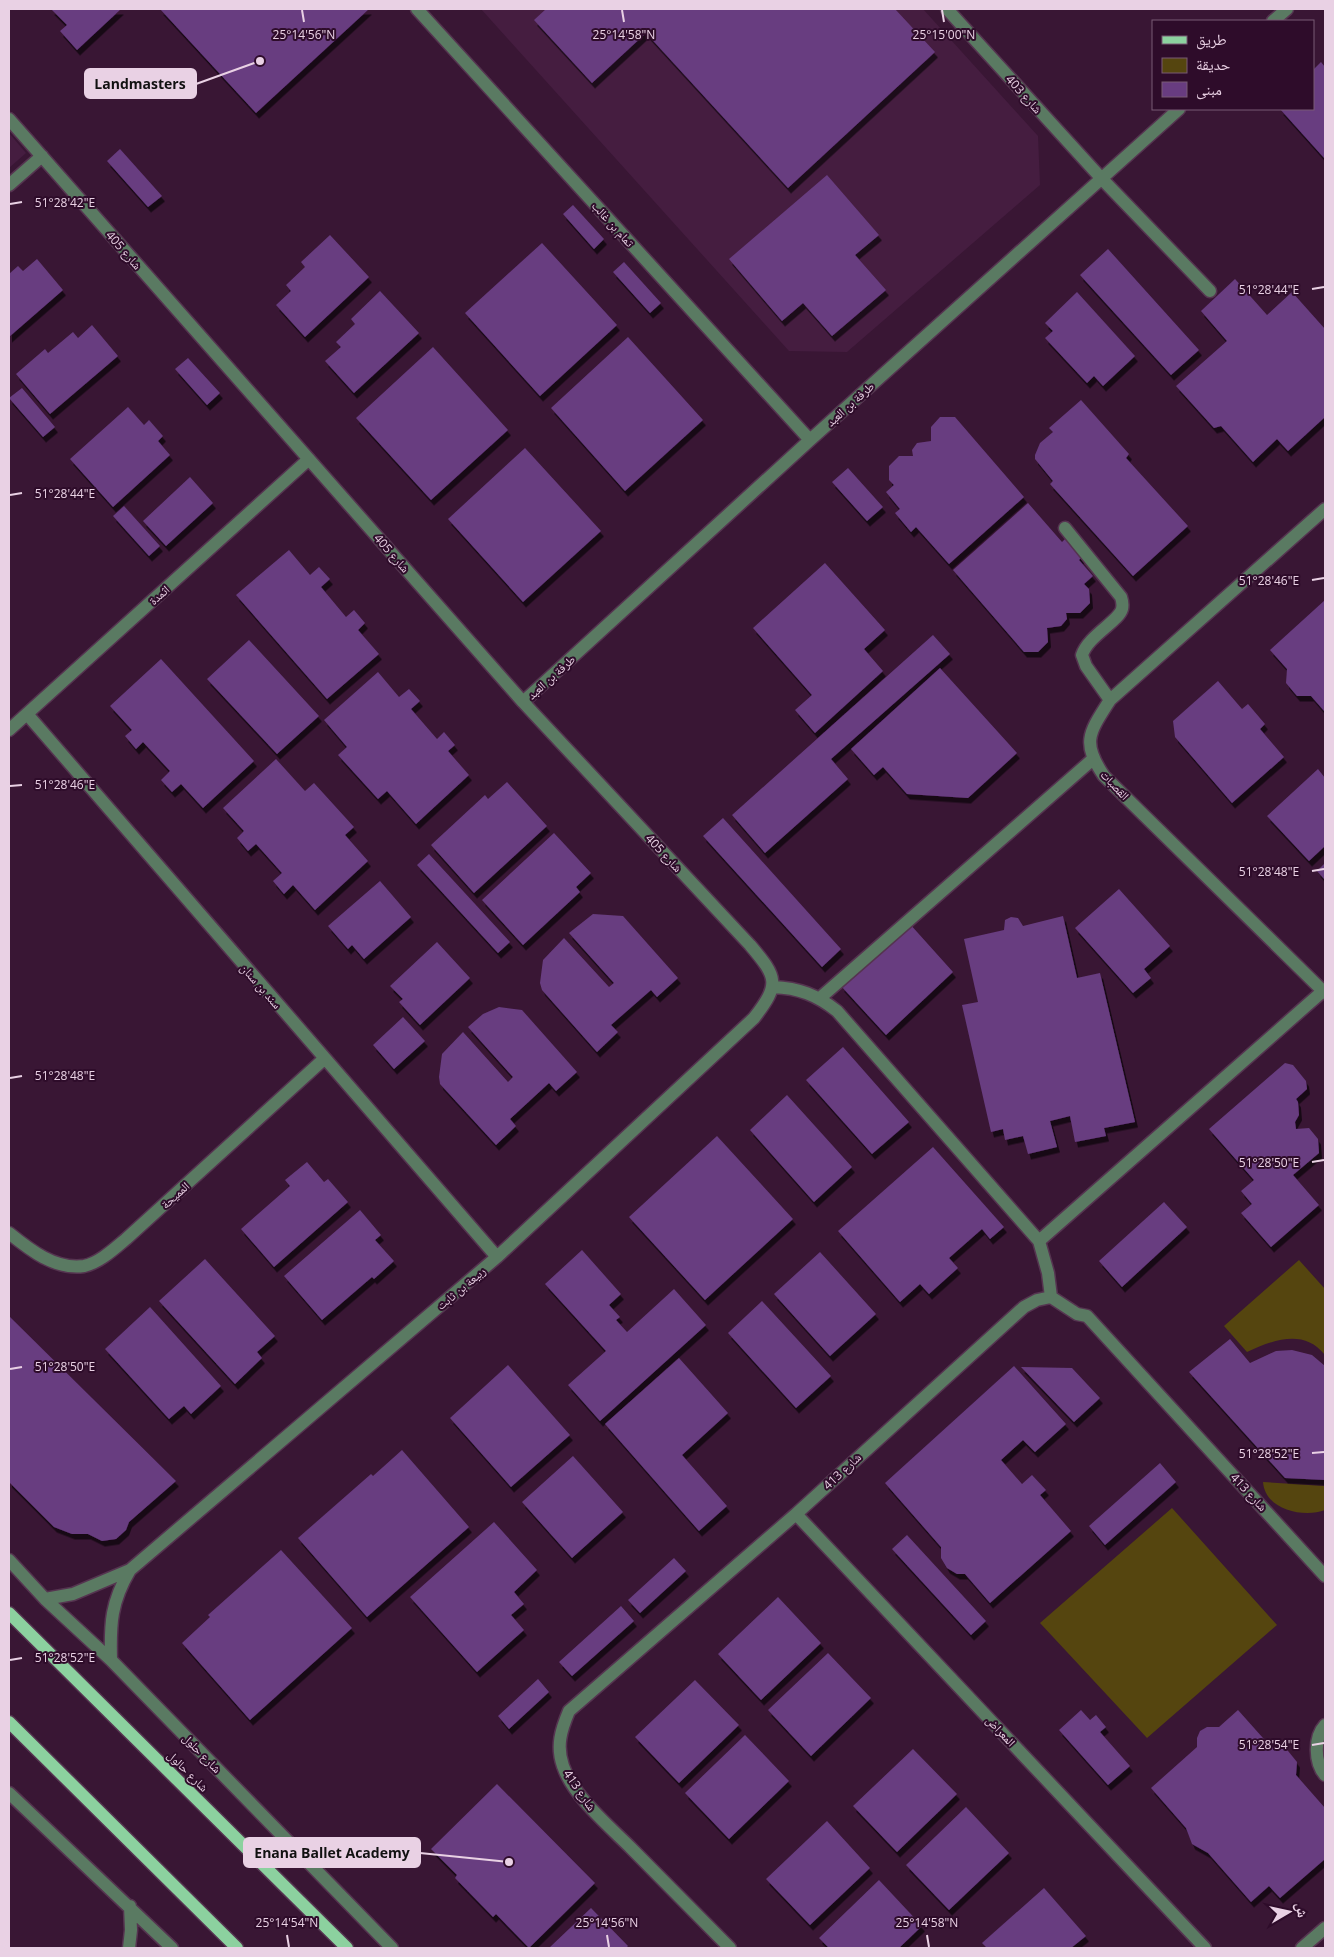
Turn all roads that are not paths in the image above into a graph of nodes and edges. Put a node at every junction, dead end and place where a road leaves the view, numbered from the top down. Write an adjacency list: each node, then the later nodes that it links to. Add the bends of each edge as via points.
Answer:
1 (417, 9): 11 (street, تمام بن غالب)
2 (947, 9): 8 (street, شارع 403)
3 (1287, 9): 4 (street)
4 (1274, 20)
5 (1178, 110): 8 (street, طرفة بن العبد)
6 (9, 119): 7 (street, شارع 405)
7 (42, 156): 9 (street); 12 (street, شارع 405)
8 (1102, 180): 10 (street, شارع 403); 11 (street, طرفة بن العبد)
9 (9, 185)
10 (1210, 291)
11 (810, 440): 16 (street, طرفة بن العبد)
12 (309, 459): 16 (street, شارع 405); 17 (street, اثمدة)
13 (1325, 509): 15 (street, القصبات)
14 (1065, 528): 15 (street, via 1122,597 1122,610 1099,630 1082,655)
15 (1110, 700): 19 (street, القصبات, via 1093,727 1089,747)
16 (524, 702): 20 (street, شارع 405, via 750,945 768,968)
17 (27, 714): 18 (street, اثمدة); 23 (street, سند بن سنان)
18 (9, 730)
19 (1093, 759): 21 (street, القصبات, via 1104,776); 22 (street)
20 (773, 987): 22 (street, via 795,988); 26 (street, ربيعة بن ثابت, via 770,998 754,1018)
21 (1324, 992): 25 (street)
22 (820, 998): 25 (street, via 837,1011)
23 (324, 1059): 24 (street, المميحة, via 105,1255 85,1266 63,1266 25,1246); 26 (street, سند بن سنان)
24 (9, 1233)
25 (1039, 1241): 27 (street)
26 (497, 1257): 30 (street, ربيعة بن ثابت)
27 (1051, 1297): 28 (street, شارع 413, via 1024,1307 1002,1324); 31 (street, شارع 413, via 1077,1314 1087,1316)
28 (796, 1514): 46 (street, شارع 413, via 569,1711 560,1733 563,1767 596,1814); 47 (street, المعراض)
29 (9, 1560): 32 (street, شارع حلول)
30 (130, 1570): 32 (street, ربيعة بن ثابت, via 73,1594); 34 (street, ربيعة بن ثابت, via 113,1607)
31 (1324, 1570)
32 (44, 1599): 34 (street, شارع حلول)
33 (9, 1614): 44 (main road, شارع حالول)
34 (111, 1660): 45 (street, شارع حلول)
35 (9, 1722): 43 (main road)
36 (1325, 1724): 37 (street, via 1317,1742 1319,1767)
37 (1325, 1774)
38 (9, 1793): 39 (street)
39 (130, 1906): 41 (street, via 132,1930); 42 (street)
40 (1325, 1928): 48 (street)
41 (129, 1948)
42 (172, 1948)
43 (238, 1948)
44 (348, 1948)
45 (392, 1948)
46 (730, 1948)
47 (1205, 1948)
48 (1302, 1948)

